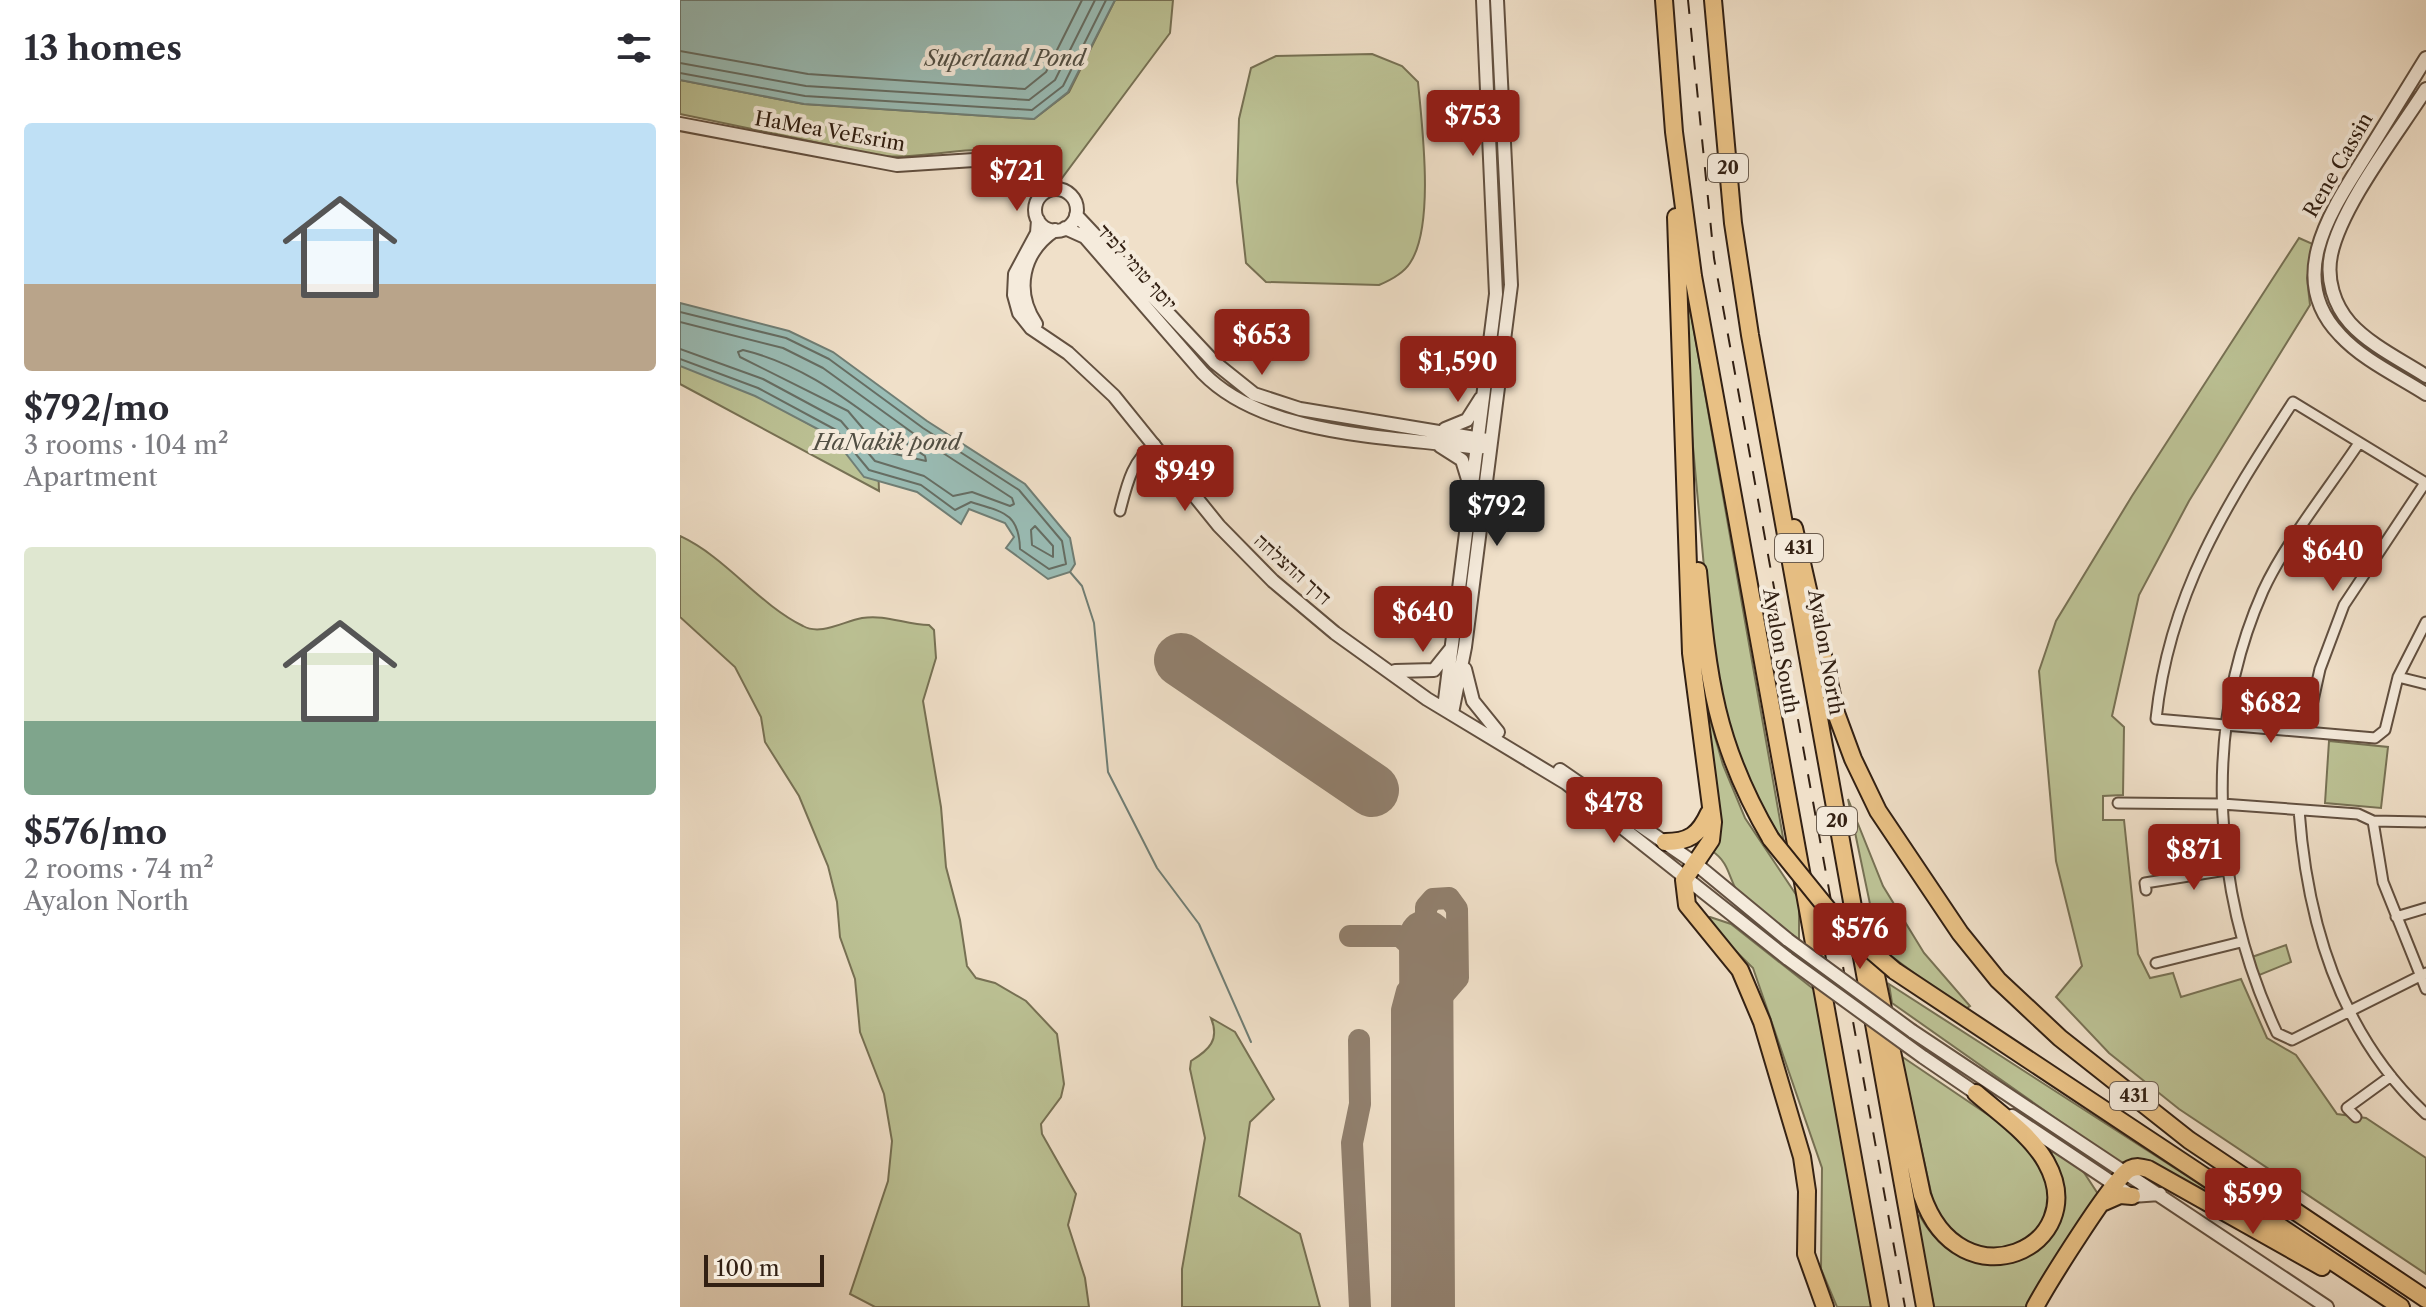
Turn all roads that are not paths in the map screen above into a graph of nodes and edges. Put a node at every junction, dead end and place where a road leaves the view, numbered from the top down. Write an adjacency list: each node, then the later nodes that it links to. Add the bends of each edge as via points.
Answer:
1 (1483, 0): 18 (street, via 1497,267)
2 (1497, 0): 24 (street, via 1511,285)
3 (1664, 0): 8 (highway, Ayalon South / 20)
4 (1713, 0): 15 (highway, Ayalon North / 20, via 1733,223)
5 (2426, 58): 19 (street, Rene Cassin, via 2330,213 2314,268 2317,297 2339,334)
6 (2426, 89): 17 (street, Rene Cassin, via 2344,221 2331,254 2329,277 2350,324)
7 (680, 124): 9 (street, HaMea VeEsrim, via 888,164 989,161)
8 (1674, 132): 25 (highway); 69 (highway, Ayalon South / 20, via 1707,360)
9 (1021, 170): 10 (street, HaMea VeEsrim); 11 (street)
10 (1050, 190): 11 (street); 12 (street, via 1070,195)
11 (1037, 201): 13 (street)
12 (1076, 215): 14 (street); 20 (street, יוסף טומי לפיד, via 1214,362 1254,394 1300,409)
13 (1038, 220): 14 (street); 16 (street, דרך ההצלחה, via 1037,233 1015,274 1014,295 1023,319)
14 (1060, 229): 16 (street, דרך ההצלחה, via 1031,256 1022,288 1026,308); 20 (street, יוסף טומי לפיד, via 1085,237 1203,373 1233,399 1262,414 1298,423)
15 (1750, 335): 39 (highway, Ayalon North / 20); 67 (highway, 431, via 1836,713 1878,811 1960,933 2014,996 2099,1070 2231,1171)
16 (1048, 338): 23 (street, דרך ההצלחה, via 1114,396)
17 (2426, 376)
18 (1486, 388): 20 (street, via 1467,420); 21 (street)
19 (2426, 394)
20 (1437, 436): 21 (street, יוסף טומי לפיד); 27 (street, via 1462,460)
21 (1480, 442): 24 (street, יוסף טומי לפיד); 27 (street)
22 (2359, 443): 26 (street); 36 (street, via 2264,589 2237,675); 36 (street, via 2293,402 2237,489 2194,570 2168,642 2156,719)
23 (1155, 444): 28 (street, via 1133,468); 31 (street, דרך ההצלחה, via 1235,544)
24 (1493, 444): 30 (street)
25 (1686, 454): 42 (highway, via 1693,693); 74 (highway, 431, bridge, via 1713,701 1732,764 1771,839 1839,923 1895,971)
26 (2425, 483): 38 (street, via 2344,605 2320,669)
27 (1472, 499): 30 (street)
28 (1120, 511)
29 (2425, 624): 33 (street)
30 (1460, 644): 32 (street, via 1434,670); 35 (street); 37 (street, via 1473,701)
31 (1355, 647): 32 (street, דרך ההצלחה); 35 (street, דרך ההצלחה)
32 (1395, 671): 35 (street, דרך ההצלחה)
33 (2398, 677): 34 (street); 38 (street, via 2380,735)
34 (2426, 684)
35 (1449, 706): 37 (street, דרך ההצלחה); 49 (street, דרך ההצלחה, via 1566,783)
36 (2228, 726): 38 (street); 41 (street)
37 (1498, 732): 46 (street, דרך ההצלחה)
38 (2306, 732)
39 (1825, 758): 60 (highway, via 1840,805 1926,1207 1942,1240 1955,1252 1970,1260 1996,1262 2025,1253 2039,1242 2056,1214 2057,1191 2039,1152); 70 (highway, Ayalon North / 20)
40 (2118, 803): 41 (street)
41 (2222, 804): 43 (street); 48 (street)
42 (1711, 808): 46 (highway, via 1701,830 1685,842); 47 (highway, via 1711,840)
43 (2299, 810): 44 (street, via 2358,814); 58 (street, via 2310,900)
44 (2373, 821): 45 (street); 52 (street, via 2383,882)
45 (2424, 822)
46 (1665, 842): 47 (street, דרך ההצלחה)
47 (1696, 864): 49 (highway); 63 (street, דרך ההצלחה, bridge, via 1788,940)
48 (2226, 870): 50 (street, via 2145,883); 53 (street)
49 (1684, 880): 60 (street, דרך ההצלחה, bridge); 68 (highway, via 1687,905 1740,970 1762,1022 1802,1157 1806,1254)
50 (2146, 890)
51 (2426, 908): 52 (street)
52 (2396, 917): 56 (street)
53 (2241, 942): 54 (street); 58 (street, via 2277,1033 2292,1040)
54 (2156, 963)
55 (2426, 966): 56 (street)
56 (2422, 974): 57 (street); 58 (street)
57 (2426, 989)
58 (2347, 1011): 59 (street)
59 (2391, 1076): 61 (street); 62 (street, via 2347,1108)
60 (1976, 1093): 63 (street, דרך ההצלחה)
61 (2426, 1114)
62 (2356, 1117)
63 (2121, 1178): 64 (street); 65 (street); 66 (highway); 73 (highway, via 2136,1167 2148,1169)
64 (2160, 1194): 65 (street); 72 (street)
65 (2132, 1196): 66 (highway)
66 (2103, 1203): 71 (highway)
67 (2423, 1297)
68 (1825, 1307)
69 (1880, 1307)
70 (1925, 1307)
71 (2035, 1307)
72 (2327, 1307)
73 (2392, 1307)
74 (2401, 1307)

